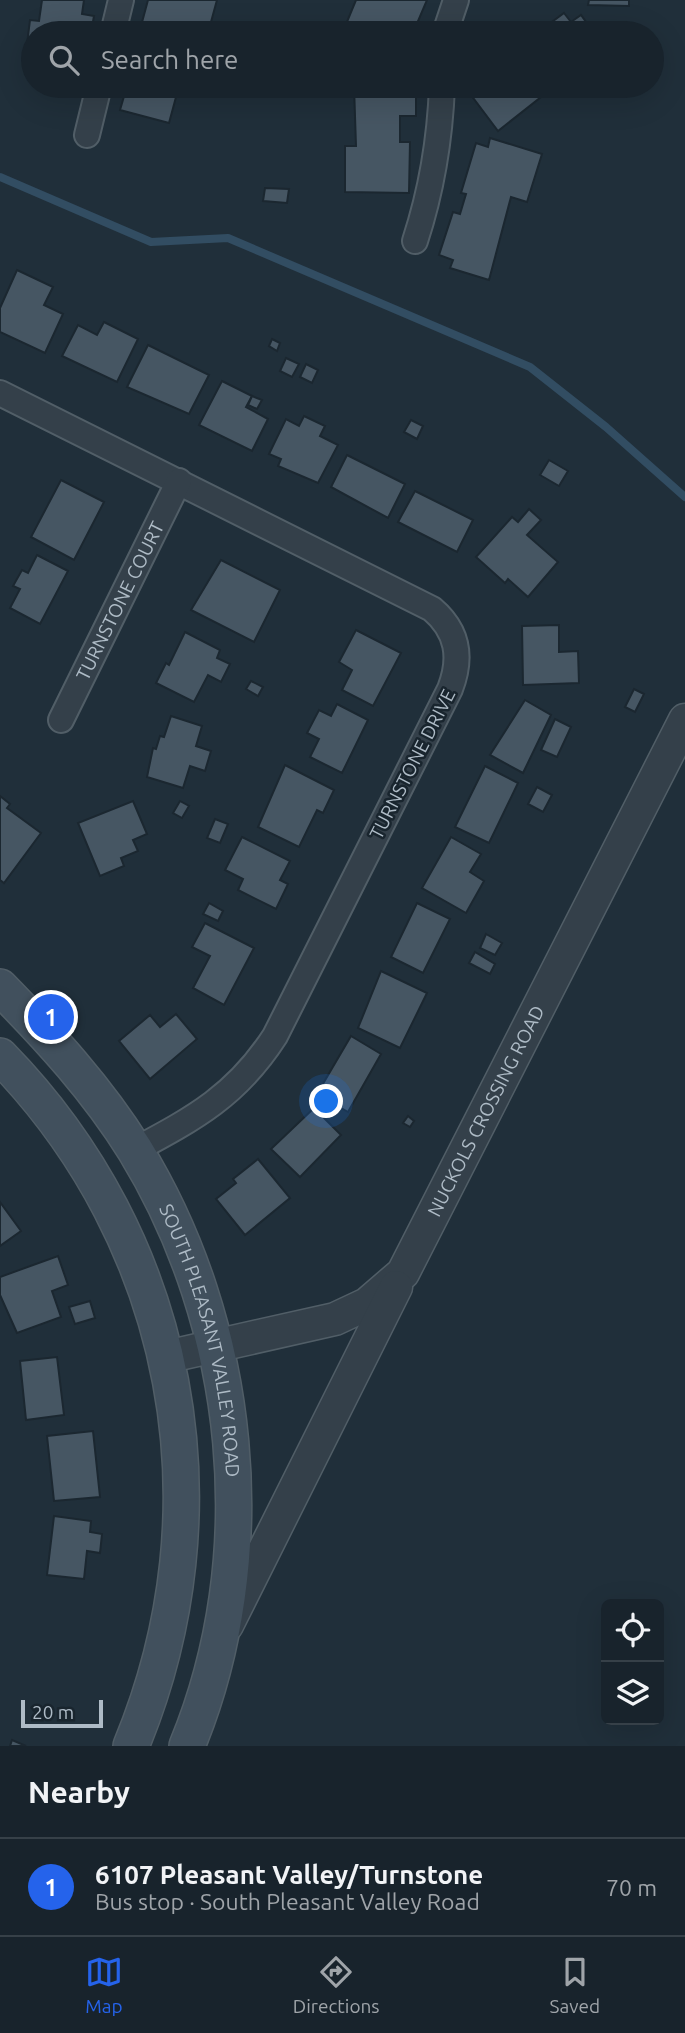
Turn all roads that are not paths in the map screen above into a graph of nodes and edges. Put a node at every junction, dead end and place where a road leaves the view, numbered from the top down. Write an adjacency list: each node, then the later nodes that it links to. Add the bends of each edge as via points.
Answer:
1 (121, 0): 3 (street)
2 (456, 0): 4 (street)
3 (116, 21)
4 (449, 21)
5 (96, 98): 7 (street)
6 (441, 98): 8 (street, via 438,154)
7 (87, 135)
8 (415, 241)
9 (0, 393): 10 (street, TURNSTONE DRIVE)
10 (179, 481): 11 (street, TURNSTONE COURT); 15 (street, TURNSTONE DRIVE, via 432,609 450,628 457,666 275,1037 219,1102)
11 (61, 720)
12 (685, 720): 16 (street, NUCKOLS CROSSING ROAD)
13 (0, 987): 15 (main road, SOUTH PLEASANT VALLEY ROAD, via 74,1066)
14 (1, 1060): 18 (main road, SOUTH PLEASANT VALLEY ROAD, via 46,1107 104,1194 150,1298)
15 (135, 1150): 17 (main road, SOUTH PLEASANT VALLEY ROAD, via 184,1247)
16 (403, 1273): 17 (street, NUCKOLS CROSSING ROAD, via 368,1304 335,1319); 19 (street)
17 (216, 1347): 18 (street, NUCKOLS CROSSING ROAD); 19 (main road, SOUTH PLEASANT VALLEY ROAD, via 232,1447 233,1492 229,1584)
18 (166, 1357): 20 (main road, SOUTH PLEASANT VALLEY ROAD, via 181,1462 181,1543 164,1649)
19 (219, 1640): 21 (main road, SOUTH PLEASANT VALLEY ROAD)
20 (131, 1746)
21 (187, 1746)

